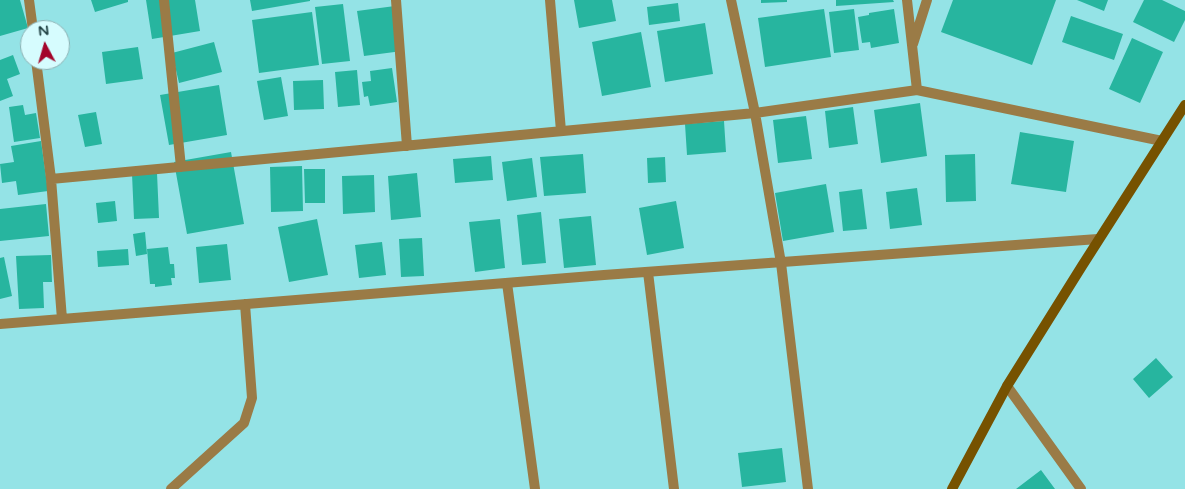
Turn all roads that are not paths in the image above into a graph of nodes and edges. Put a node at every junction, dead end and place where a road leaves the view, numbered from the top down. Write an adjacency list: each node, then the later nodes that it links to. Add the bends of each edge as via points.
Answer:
1 (29, 0): 8 (street)
2 (164, 0): 17 (street)
3 (396, 0): 16 (street)
4 (550, 0): 14 (street)
5 (731, 0): 13 (street)
6 (907, 0): 9 (street)
7 (927, 0): 9 (street)
8 (32, 20)
9 (912, 49): 11 (street)
10 (37, 70): 18 (street)
11 (917, 90): 13 (street); 15 (street)
12 (1185, 105): 15 (street)
13 (755, 113): 14 (street); 20 (street)
14 (562, 131): 16 (street)
15 (1162, 141): 19 (street)
16 (408, 146): 17 (street)
17 (181, 167): 18 (street)
18 (51, 179): 24 (street)
19 (1098, 239): 20 (street); 26 (street)
20 (781, 263): 21 (street); 30 (street)
21 (648, 272): 22 (street); 29 (street)
22 (507, 283): 23 (street); 28 (street)
23 (245, 304): 24 (street); 27 (street, via 252,398 244,423)
24 (62, 319): 25 (street)
25 (0, 324)
26 (1007, 386): 31 (street); 32 (street)
27 (172, 489)
28 (535, 489)
29 (674, 489)
30 (808, 489)
31 (952, 489)
32 (1081, 489)

